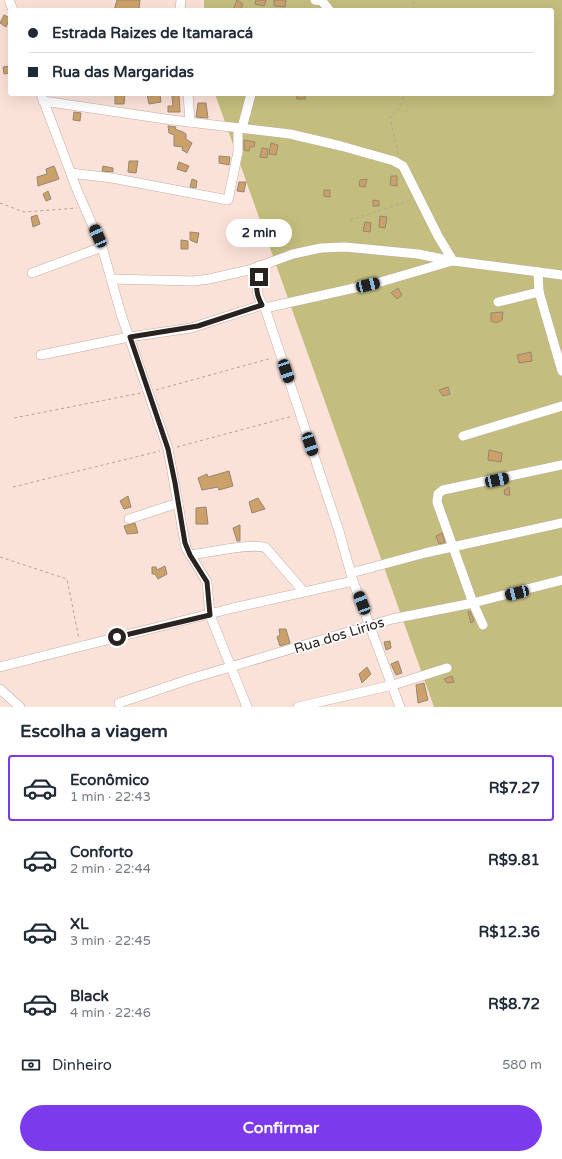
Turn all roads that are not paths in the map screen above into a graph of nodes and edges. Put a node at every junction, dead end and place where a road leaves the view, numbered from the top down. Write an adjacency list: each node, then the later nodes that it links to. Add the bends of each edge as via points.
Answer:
1 (315, 0): 2 (street, via 322,2)
2 (327, 8)
3 (188, 96): 6 (street)
4 (250, 96): 7 (street)
5 (42, 97): 6 (street); 8 (street)
6 (190, 122): 7 (street)
7 (240, 128): 8 (street, via 228,200 112,178); 10 (street, via 290,134 400,164)
8 (71, 173): 9 (street)
9 (102, 247): 13 (street); 15 (street)
10 (453, 261): 11 (street, via 418,254 345,247 314,250 279,258); 12 (street); 18 (street, via 376,283)
11 (259, 266): 15 (street, via 193,281); 18 (street, via 257,293)
12 (538, 272): 14 (street); 16 (street)
13 (32, 273)
14 (562, 275)
15 (111, 279): 19 (street)
16 (539, 292): 17 (street); 20 (street)
17 (498, 302)
18 (263, 306): 19 (street, via 198,326); 31 (street, via 301,414)
19 (130, 337): 21 (street); 26 (street, via 168,449)
20 (559, 348): 22 (street)
21 (40, 356)
22 (562, 371)
23 (562, 406): 24 (street)
24 (463, 436)
25 (562, 465): 29 (street, via 439,492 437,502)
26 (178, 503): 27 (street); 30 (street, via 185,543)
27 (129, 519)
28 (562, 523): 29 (street)
29 (453, 547): 31 (street, via 398,559); 34 (street)
30 (190, 555): 33 (street, via 261,546 266,548); 35 (street, via 207,582)
31 (352, 577): 33 (street); 37 (street)
32 (562, 580): 34 (street, Rua dos Lirios)
33 (304, 592): 35 (street)
34 (473, 603): 36 (street); 37 (street, Rua dos Lirios)
35 (210, 615): 38 (street); 39 (street)
36 (483, 625)
37 (371, 626): 39 (street, Rua dos Lirios); 41 (street)
38 (0, 667)
39 (230, 668): 43 (street, Rua dos Lirios); 45 (street)
40 (447, 668): 41 (street)
41 (393, 685): 46 (street); 47 (street)
42 (0, 689): 44 (street)
43 (119, 703)
44 (20, 707)
45 (246, 707)
46 (298, 707)
47 (400, 707)

